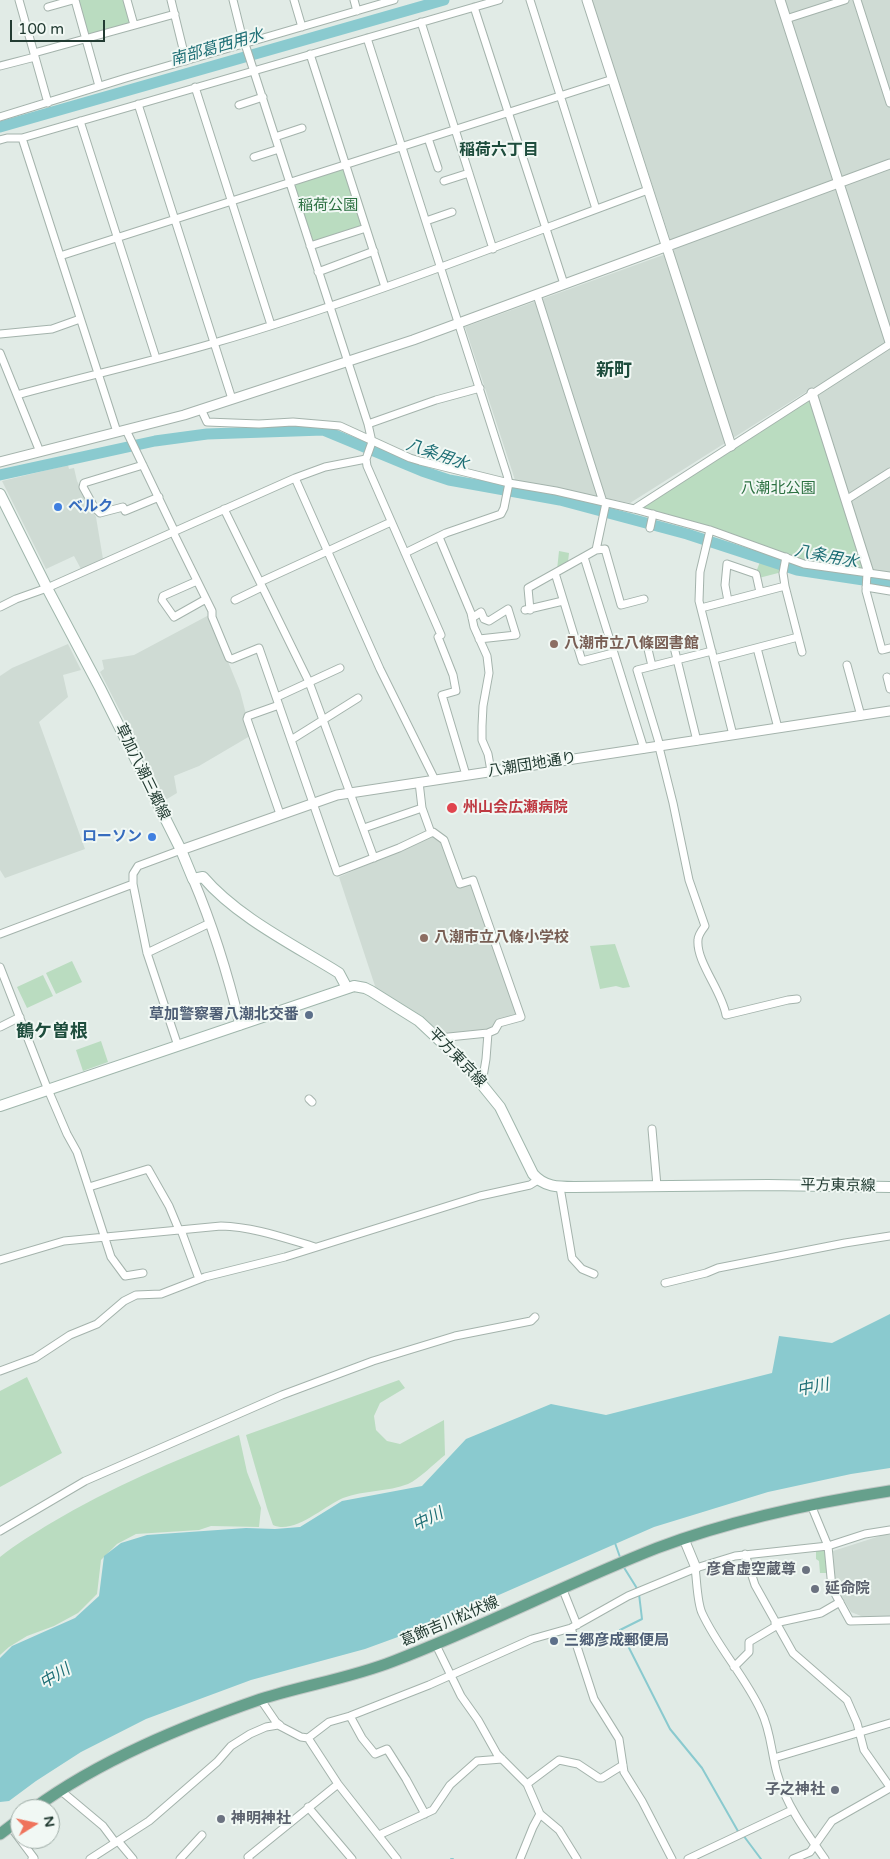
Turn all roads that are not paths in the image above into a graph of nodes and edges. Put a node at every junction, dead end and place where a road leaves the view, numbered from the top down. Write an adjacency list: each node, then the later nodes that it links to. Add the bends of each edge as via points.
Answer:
1 (19, 0): 27 (street)
2 (74, 0): 15 (street); 23 (street)
3 (127, 0): 21 (street)
4 (171, 0): 18 (street)
5 (233, 0): 25 (street)
6 (294, 0): 22 (street)
7 (354, 0): 17 (street)
8 (394, 0): 17 (street)
9 (499, 0): 16 (street)
10 (530, 0): 34 (street)
11 (588, 0): 31 (street)
12 (780, 0): 19 (street)
13 (844, 0): 19 (street)
14 (857, 0): 38 (street)
15 (48, 7)
16 (474, 7): 20 (street); 40 (street)
17 (357, 11): 22 (street)
18 (174, 14): 21 (street); 28 (street)
19 (786, 19): 58 (street)
20 (420, 22): 24 (street); 44 (street)
21 (134, 25): 23 (street)
22 (302, 27): 25 (street)
23 (86, 38): 27 (street); 32 (street)
24 (367, 38): 26 (street); 49 (street)
25 (245, 44): 28 (street); 30 (street)
26 (310, 54): 30 (street); 52 (street)
27 (35, 55): 29 (street); 36 (street)
28 (186, 61): 32 (street)
29 (0, 66)
30 (255, 70): 33 (street); 35 (street)
31 (613, 79): 34 (street); 59 (street)
32 (99, 86): 36 (street)
33 (196, 87): 37 (street); 60 (street)
34 (560, 96): 40 (street); 61 (street)
35 (263, 97): 39 (street); 45 (street)
36 (48, 103): 41 (street)
37 (138, 104): 42 (street); 63 (street)
38 (890, 104)
39 (239, 105)
40 (507, 113): 44 (street); 66 (street)
41 (0, 117)
42 (80, 121): 46 (street); 67 (street)
43 (302, 128): 45 (street)
44 (454, 129): 47 (street); 55 (street)
45 (275, 136): 50 (street)
46 (22, 138): 48 (street); 72 (street)
47 (428, 138): 49 (street); 54 (street)
48 (0, 140)
49 (402, 146): 52 (street); 64 (street)
50 (279, 149): 51 (street); 57 (street)
51 (254, 157)
52 (346, 164): 57 (street); 65 (street)
53 (890, 164): 58 (street)
54 (438, 168)
55 (469, 173): 56 (street); 70 (street)
56 (444, 181)
57 (290, 182): 60 (street); 68 (street)
58 (838, 184): 69 (street); 84 (street)
59 (648, 190): 61 (street); 69 (street)
60 (232, 200): 63 (street); 81 (street)
61 (596, 209): 66 (street)
62 (452, 212): 64 (street)
63 (174, 219): 67 (street); 83 (street)
64 (426, 221): 73 (street)
65 (366, 228): 68 (street); 71 (street)
66 (545, 229): 70 (street); 75 (street)
67 (118, 237): 72 (street); 86 (street)
68 (310, 246): 74 (street)
69 (666, 247): 75 (street); 97 (street)
70 (493, 249): 73 (street)
71 (374, 251): 74 (street); 76 (street)
72 (60, 256): 79 (street)
73 (441, 268): 76 (street); 80 (street)
74 (318, 272): 78 (street)
75 (564, 284): 77 (street)
76 (385, 286): 78 (street)
77 (537, 295): 80 (street); 108 (street)
78 (329, 306): 81 (street); 87 (street)
79 (80, 319): 82 (street, via 52,329); 88 (street)
80 (459, 323): 87 (street); 89 (street)
81 (271, 325): 83 (street)
82 (0, 334)
83 (215, 343): 86 (street); 92 (street)
84 (890, 343): 90 (street)
85 (0, 353): 91 (street)
86 (156, 358): 88 (street)
87 (347, 362): 92 (street); 94 (street)
88 (98, 373): 91 (street); 95 (street)
89 (480, 388): 94 (street); 104 (street)
90 (812, 393): 97 (street); 107 (street)
91 (17, 395): 98 (street)
92 (232, 399): 93 (street)
93 (201, 409): 95 (street); 96 (street, via 207,422 293,422 340,426)
94 (368, 424): 96 (street)
95 (122, 431): 98 (street); 101 (street)
96 (372, 442): 99 (street); 104 (street, via 410,458)
97 (731, 446): 109 (street)
98 (40, 452): 100 (street)
99 (366, 460): 103 (street, via 324,467); 112 (street)
100 (0, 462)
101 (143, 466): 106 (street); 106 (street, via 84,483 83,487 100,513 123,507 125,511)
102 (890, 472): 107 (street)
103 (295, 478): 110 (street); 117 (street)
104 (509, 483): 108 (street); 116 (street, via 501,514)
105 (0, 494): 129 (main road, 草加八潮三郷線)
106 (158, 497): 114 (street)
107 (846, 500): 123 (street)
108 (605, 504): 109 (street); 118 (street)
109 (634, 509): 111 (street)
110 (224, 510): 114 (street); 126 (street)
111 (652, 517): 113 (street); 115 (street)
112 (391, 522): 117 (street); 119 (street)
113 (650, 528)
114 (174, 532): 125 (street); 129 (street)
115 (710, 533): 121 (street); 138 (street, via 699,582)
116 (439, 537): 119 (street); 139 (street)
117 (327, 550): 126 (street); 167 (street)
118 (596, 550): 120 (street); 133 (street, via 605,549 621,605)
119 (405, 553): 166 (street, via 453,675 456,691 442,695)
120 (584, 557): 122 (street); 145 (street)
121 (786, 557): 123 (street, via 804,564); 128 (street, via 782,573)
122 (555, 573): 135 (street); 135 (street, via 528,588 528,610)
123 (868, 573): 124 (street); 127 (street)
124 (890, 576)
125 (197, 580): 132 (street); 132 (street, via 163,596 162,600 174,617)
126 (261, 585): 134 (street); 152 (street)
127 (866, 585): 130 (street); 143 (street, via 882,650)
128 (784, 586): 131 (street); 140 (street)
129 (47, 588): 137 (street); 175 (main road, 草加八潮三郷線)
130 (890, 591)
131 (760, 592): 136 (street); 136 (street, via 756,574 727,564 725,586)
132 (206, 599): 155 (street, via 229,658 259,648)
133 (644, 599)
134 (235, 600)
135 (563, 601): 145 (street, via 582,662)
136 (728, 601): 138 (street)
137 (0, 607)
138 (701, 608): 146 (street)
139 (472, 618): 141 (street); 141 (street, via 481,612 484,619 489,620 508,609 516,635)
140 (798, 637): 142 (street); 144 (street)
141 (480, 639): 165 (street, via 489,673 483,706 482,740)
142 (757, 648): 146 (street); 159 (street)
143 (890, 648)
144 (802, 652)
145 (613, 653): 164 (street)
146 (713, 655): 147 (street); 160 (street)
147 (677, 660): 149 (street); 149 (street, via 672,640 646,645); 162 (street)
148 (846, 665): 157 (street)
149 (652, 666): 163 (street, via 638,670)
150 (340, 668): 152 (street)
151 (887, 677): 153 (street)
152 (309, 682): 155 (street); 158 (street)
153 (890, 689)
154 (358, 698): 158 (street)
155 (278, 701): 161 (street); 172 (street, via 247,719)
156 (890, 711): 157 (street, 八潮団地通り)
157 (861, 716): 159 (street, 八潮団地通り)
158 (324, 720): 161 (street); 169 (street)
159 (778, 728): 160 (street, 八潮団地通り)
160 (733, 735): 162 (street, 八潮団地通り)
161 (291, 740): 170 (street)
162 (697, 741): 163 (street, 八潮団地通り)
163 (659, 746): 164 (street, 八潮団地通り); 184 (street, via 688,880 705,926 697,941 700,954 726,1015)
164 (644, 749): 165 (street, 八潮団地通り)
165 (491, 771): 166 (street, 八潮団地通り)
166 (466, 775): 167 (street, 八潮団地通り)
167 (435, 780): 168 (street, 八潮団地通り)
168 (419, 782): 169 (street, 八潮団地通り); 171 (street)
169 (350, 792): 170 (street, 八潮団地通り); 173 (street)
170 (313, 803): 172 (street, 八潮団地通り); 176 (street, via 337,872)
171 (422, 808): 173 (street); 174 (street)
172 (280, 814): 175 (street, 八潮団地通り)
173 (364, 828): 176 (street)
174 (431, 834): 176 (street); 188 (street, via 433,832 444,840 460,884 473,880 519,1009 521,1017 499,1023)
175 (181, 850): 177 (main road, 草加八潮三郷線); 178 (street, via 138,866 133,874)
176 (374, 858)
177 (192, 879): 179 (street); 183 (main road, via 203,877 234,908 339,974)
178 (133, 884): 180 (street); 181 (street)
179 (210, 923): 181 (street); 186 (street)
180 (0, 934)
181 (147, 953): 190 (street)
182 (0, 967): 185 (street)
183 (346, 988): 186 (main road, 平方東京線); 189 (main road, 平方東京線, via 360,987 371,991 419,1021)
184 (797, 999)
185 (20, 1018): 187 (street); 192 (street)
186 (240, 1025): 190 (main road, 平方東京線)
187 (0, 1027)
188 (488, 1033): 189 (street); 191 (street)
189 (439, 1038): 191 (main road, 平方東京線)
190 (178, 1046): 192 (main road, 平方東京線)
191 (482, 1083): 195 (main road, 平方東京線, via 500,1107 523,1157)
192 (49, 1090): 193 (main road, 平方東京線); 198 (street)
193 (0, 1106)
194 (652, 1129): 197 (street)
195 (538, 1180): 196 (main road, 平方東京線); 203 (street)
196 (560, 1186): 197 (main road, 平方東京線); 206 (street, via 572,1258 582,1269)
197 (656, 1186): 199 (main road, 平方東京線)
198 (89, 1187): 200 (street, via 148,1169); 202 (street)
199 (890, 1187)
200 (180, 1230): 202 (street); 203 (street, via 233,1226); 207 (street)
201 (890, 1236): 208 (street, via 718,1268)
202 (105, 1237): 204 (street, via 57,1242); 205 (street, via 110,1257 125,1276)
203 (316, 1247): 207 (street)
204 (0, 1260)
205 (143, 1273)
206 (594, 1274)
207 (199, 1279): 210 (street, via 161,1294 132,1296 97,1324 34,1358)
208 (665, 1283)
209 (535, 1317): 214 (street, via 531,1321 428,1344 282,1395 93,1478)
210 (0, 1371)
211 (890, 1491): 212 (main road, 葛飾吉川松伏線)
212 (811, 1505): 215 (main road, 葛飾吉川松伏線); 216 (street)
213 (890, 1530): 216 (street)
214 (0, 1531)
215 (684, 1539): 218 (street); 219 (main road, 葛飾吉川松伏線)
216 (828, 1546): 217 (street); 220 (street, via 831,1584)
217 (745, 1554): 218 (street); 222 (street, via 755,1585)
218 (695, 1568): 223 (street, via 634,1593); 225 (street, via 701,1612)
219 (563, 1590): 223 (street); 224 (main road, 葛飾吉川松伏線)
220 (840, 1602): 221 (street, via 850,1621); 222 (street, via 821,1612)
221 (890, 1620)
222 (776, 1625): 225 (street, via 749,1642 748,1652); 231 (street, via 792,1653 847,1700)
223 (574, 1626): 226 (street, via 516,1646); 235 (street, via 594,1699 619,1739)
224 (436, 1644): 226 (street); 227 (main road, 葛飾吉川松伏線, via 352,1675)
225 (734, 1667): 233 (street, via 765,1719)
226 (450, 1676): 228 (street); 234 (street)
227 (261, 1700): 230 (street); 239 (main road, 葛飾吉川松伏線, via 144,1745)
228 (350, 1716): 232 (street, via 329,1722); 243 (street, via 375,1754 387,1749)
229 (890, 1722): 231 (street)
230 (280, 1726): 232 (street); 249 (street, via 266,1727 234,1743 158,1813)
231 (859, 1732): 233 (street); 238 (street, via 864,1750)
232 (308, 1738): 236 (street)
233 (774, 1758): 242 (street)
234 (502, 1759): 237 (street); 243 (street, via 472,1763 446,1789 433,1810)
235 (623, 1765): 237 (street, via 599,1778 578,1764 559,1760); 261 (street)
236 (338, 1784): 241 (street); 247 (street)
237 (527, 1784): 244 (street)
238 (890, 1787): 250 (street, via 832,1821)
239 (60, 1790): 240 (main road, 葛飾吉川松伏線); 249 (street, via 103,1826)
240 (47, 1799)
241 (308, 1807): 256 (street); 257 (street)
242 (792, 1810): 250 (street); 262 (street)
243 (425, 1814): 247 (street)
244 (540, 1814): 259 (street); 260 (street, via 559,1830)
245 (10, 1826): 246 (main road)
246 (0, 1834)
247 (379, 1835): 258 (street)
248 (202, 1836): 255 (street)
249 (116, 1842): 253 (street); 254 (street)
250 (816, 1845): 263 (street, via 810,1852); 264 (street)
251 (27, 1849): 252 (street)
252 (32, 1859)
253 (90, 1859)
254 (134, 1859)
255 (180, 1859)
256 (249, 1859)
257 (352, 1859)
258 (397, 1859)
259 (520, 1859)
260 (577, 1859)
261 (672, 1859)
262 (688, 1859)
263 (793, 1859)
264 (825, 1859)

